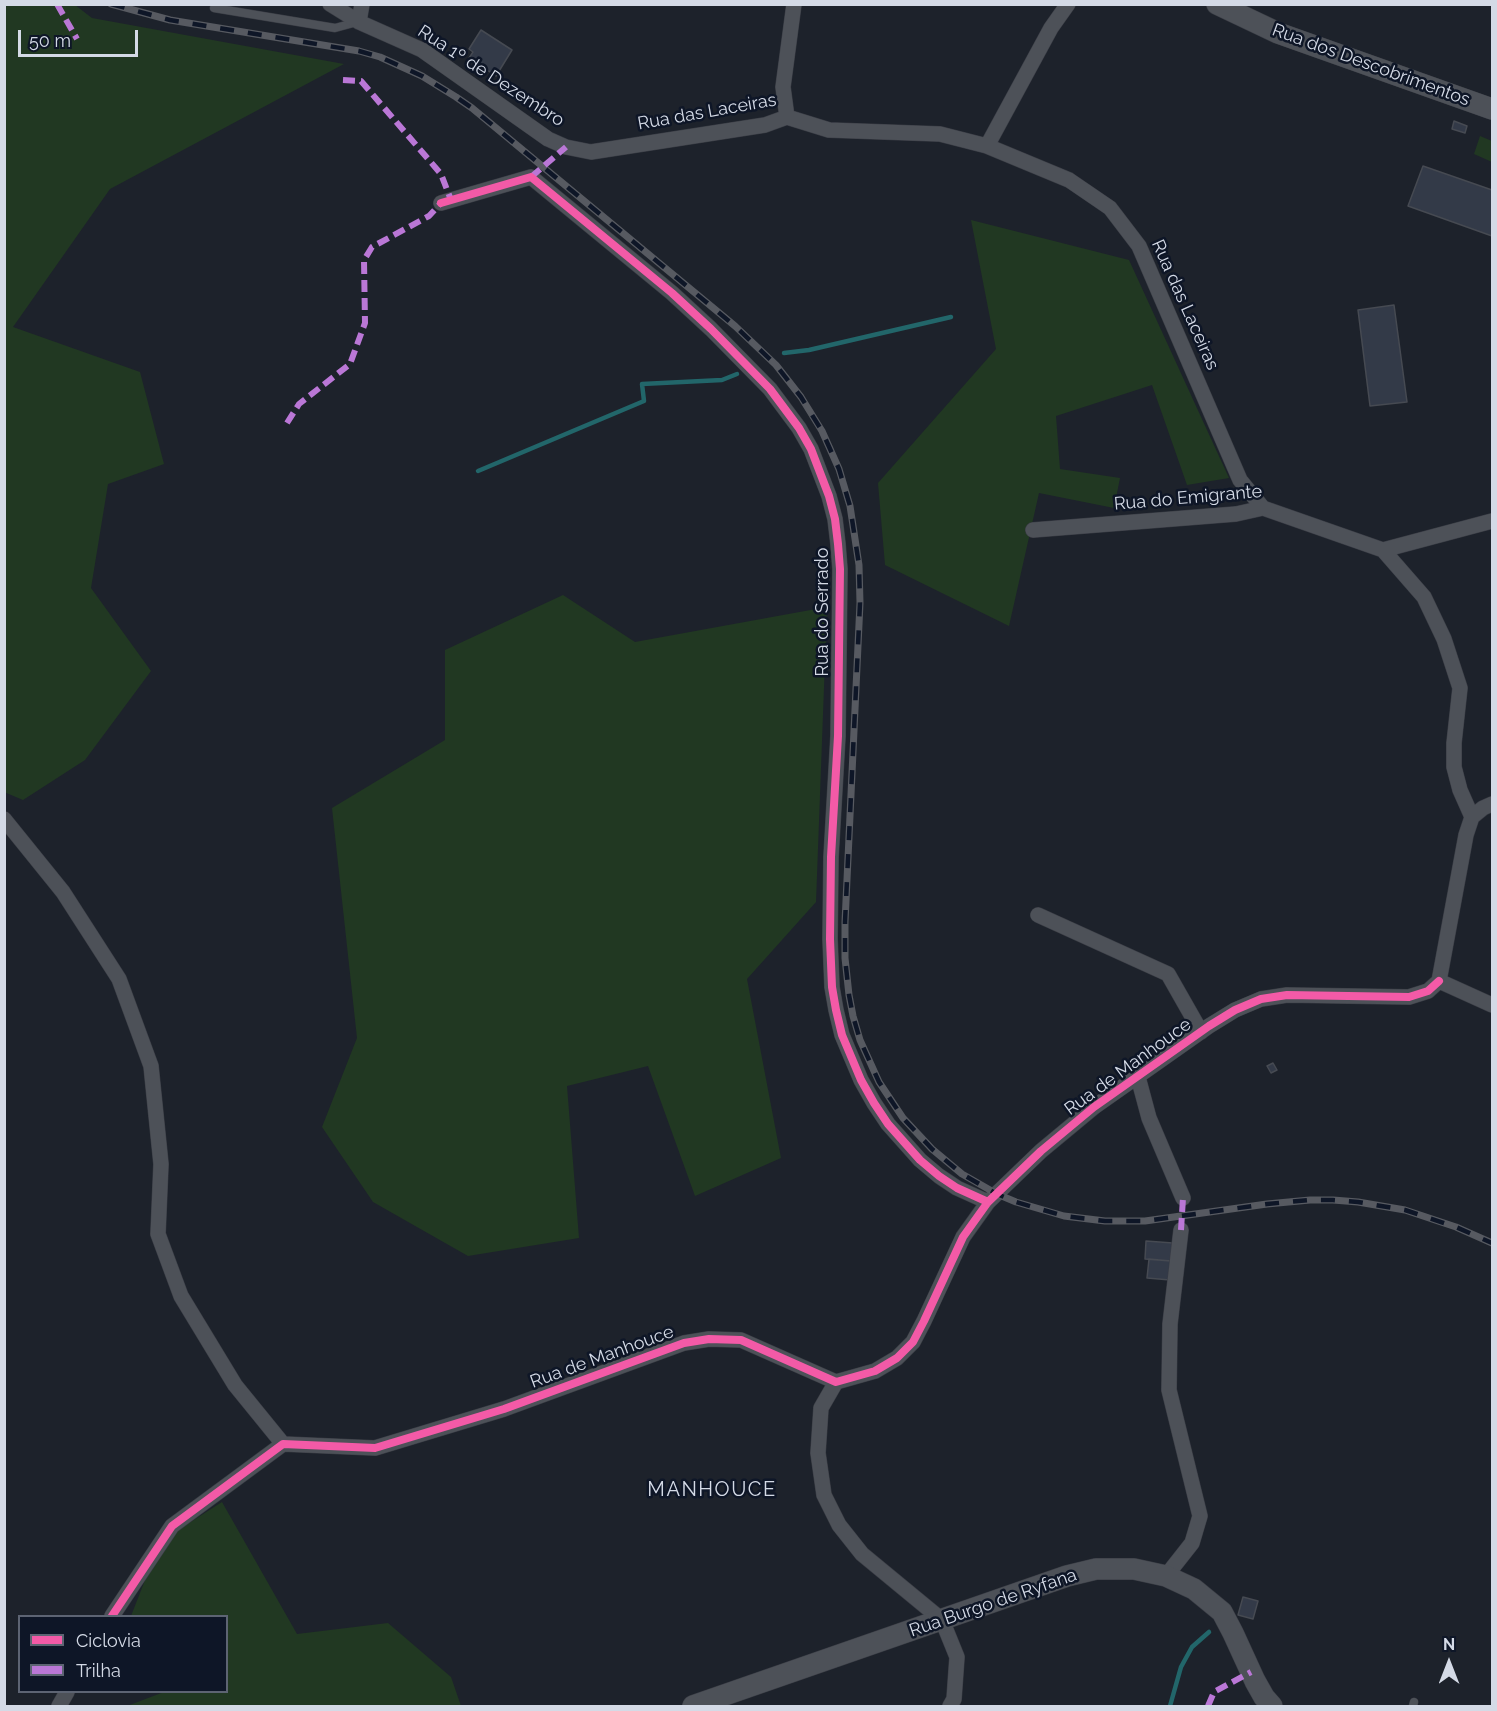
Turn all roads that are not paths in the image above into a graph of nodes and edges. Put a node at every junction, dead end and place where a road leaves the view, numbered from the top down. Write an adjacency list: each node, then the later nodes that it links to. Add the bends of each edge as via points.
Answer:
1 (330, 4): 7 (street, Rua 1º de Dezembro)
2 (362, 4): 7 (street)
3 (794, 4): 9 (street, via 783,87)
4 (1068, 4): 10 (street)
5 (1217, 4): 8 (main road, Rua dos Descobrimentos, via 1278,33)
6 (214, 8): 7 (lane, via 335,28)
7 (359, 22): 11 (street, Rua 1º de Dezembro, via 422,50 548,140)
8 (1492, 109)
9 (787, 117): 10 (street, Rua das Laceiras, via 829,130 940,134); 11 (street, Rua das Laceiras, via 765,125 591,152)
10 (987, 146): 13 (street, Rua das Laceiras, via 1070,180 1110,208 1138,246 1240,480)
11 (566, 147)
12 (441, 203): 26 (street, Rua do Serrado, via 531,177 711,329 770,389 811,449 835,519 840,580 830,939 832,987 840,1026 861,1080 903,1142 939,1176)
13 (1263, 508): 15 (street, Rua do Emigrante, via 1236,514); 16 (street, Rua do Emigrante)
14 (1492, 521): 16 (street)
15 (1033, 530)
16 (1383, 550): 18 (street, Rua do Emigrante, via 1424,597 1447,649 1460,688 1454,767)
17 (1492, 804): 18 (street)
18 (1472, 817): 21 (street)
19 (4, 819): 29 (street, via 63,892 119,979 151,1066 161,1164 159,1234 181,1296 235,1385)
20 (1038, 915): 23 (street, via 1168,974)
21 (1439, 981): 22 (street); 23 (street, Rua de Manhouce, via 1428,991 1409,997 1287,995 1261,999)
22 (1492, 1005)
23 (1201, 1032): 24 (street, Rua de Manhouce)
24 (1138, 1077): 25 (street, via 1149,1118); 26 (street, Rua de Manhouce, via 1085,1114)
25 (1183, 1198)
26 (988, 1202): 28 (street, Rua de Manhouce, via 963,1237 913,1342 897,1358 875,1371)
27 (1181, 1230): 30 (street, via 1170,1324 1169,1390 1200,1516 1192,1543)
28 (836, 1382): 29 (street, Rua de Manhouce, via 741,1340 709,1339 684,1343 504,1410 375,1448); 32 (street, via 821,1408 818,1453 824,1495 839,1525 862,1554)
29 (283, 1444): 31 (street, via 172,1526)
30 (1166, 1576): 32 (main road, Rua Burgo de Ryfana, via 1134,1569 1096,1569); 37 (main road, Rua Burgo de Ryfana, via 1194,1588 1222,1612)
31 (113, 1615)
32 (942, 1620): 35 (main road, Rua Burgo de Ryfana); 36 (street, via 957,1657)
33 (66, 1693): 34 (street)
34 (59, 1707)
35 (693, 1707)
36 (950, 1707)
37 (1272, 1707)

